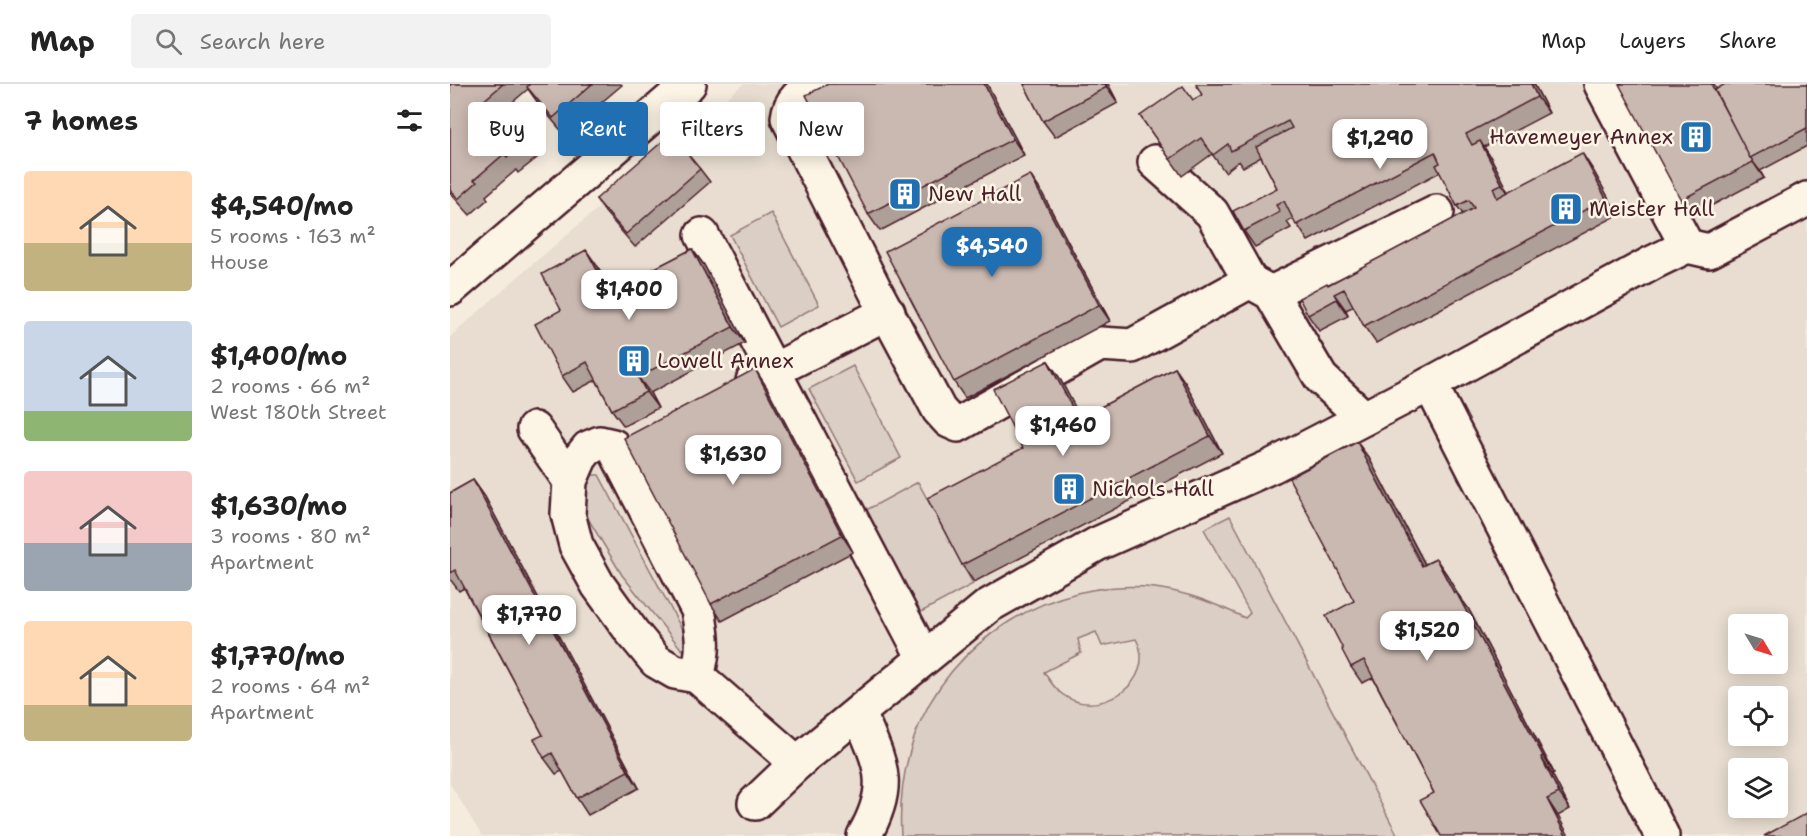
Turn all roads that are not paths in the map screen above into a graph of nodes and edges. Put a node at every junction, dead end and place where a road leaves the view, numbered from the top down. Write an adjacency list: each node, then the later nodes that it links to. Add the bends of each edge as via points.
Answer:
1 (689, 84): 4 (street)
2 (816, 84): 12 (street, via 796,96 788,118)
3 (1601, 84): 9 (street)
4 (661, 94): 11 (street)
5 (1155, 162): 10 (street, via 1212,213)
6 (1807, 199): 9 (street, via 1709,251)
7 (1437, 212): 10 (street)
8 (702, 234): 13 (street)
9 (1688, 246): 14 (street)
10 (1260, 287): 12 (street, via 1132,346 1100,344 958,425 939,410); 16 (street, via 1321,378)
11 (450, 289)
12 (888, 312): 13 (street)
13 (774, 371): 15 (street); 21 (street)
14 (1430, 384): 16 (street); 27 (street)
15 (723, 395)
16 (1364, 418): 21 (street, via 1272,466 1096,544 988,606)
17 (534, 429): 20 (street)
18 (644, 435): 19 (street)
19 (617, 453): 20 (street, via 613,447 600,443 588,448); 22 (street, via 698,610 703,636)
20 (570, 482): 22 (street, via 568,514 576,544 598,585 656,661 675,672)
21 (924, 658): 23 (street)
22 (697, 676): 24 (street)
23 (859, 713): 24 (street); 26 (street, via 892,765 882,775 882,790)
24 (797, 764): 25 (street)
25 (755, 802)
26 (864, 836)
27 (1662, 836)

